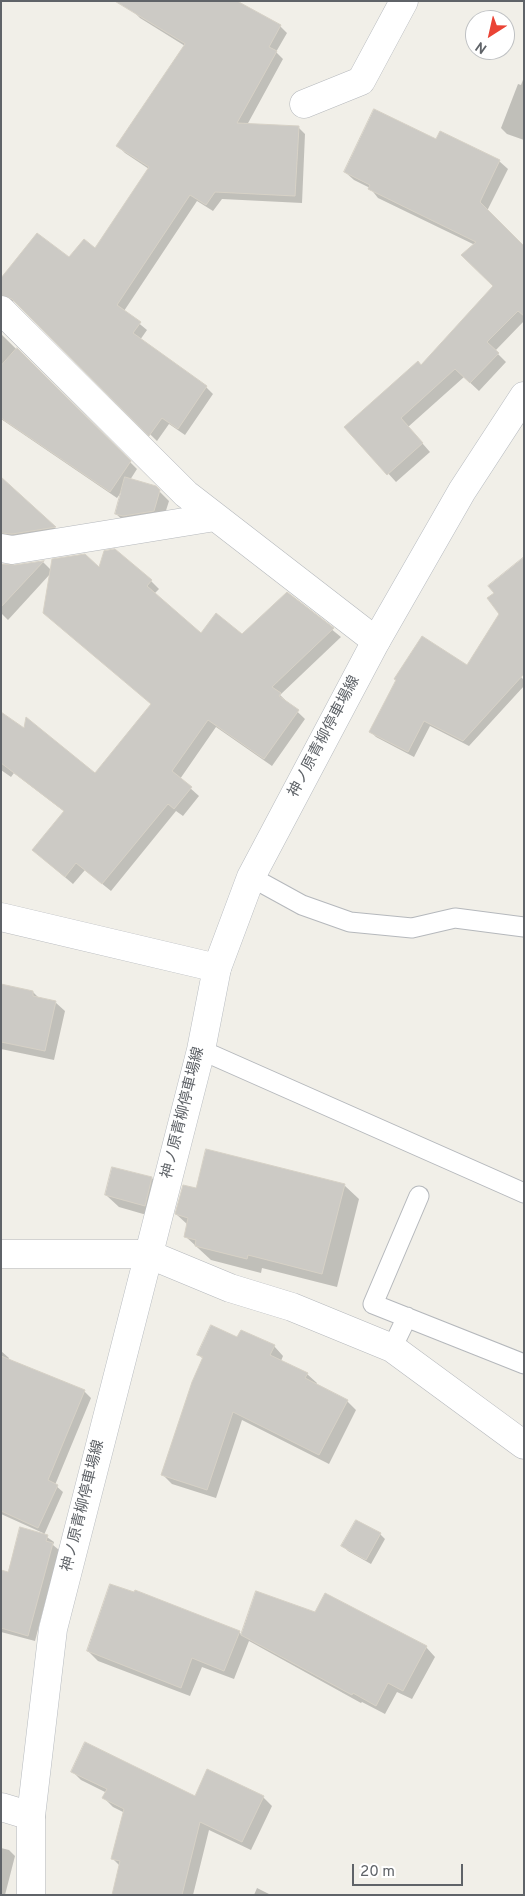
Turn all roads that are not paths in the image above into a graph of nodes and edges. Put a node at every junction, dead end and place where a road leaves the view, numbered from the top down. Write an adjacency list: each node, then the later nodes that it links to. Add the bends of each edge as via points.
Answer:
1 (404, 1): 2 (street, via 361,81)
2 (304, 104)
3 (1, 310): 5 (street, via 186,494)
4 (524, 396): 7 (street, 神ノ原青柳停車場線, via 462,491)
5 (215, 517): 6 (street, via 21,548); 7 (street)
6 (1, 548)
7 (376, 641): 8 (street, 神ノ原青柳停車場線)
8 (251, 877): 10 (lane, via 302,905 350,922 412,928 455,918); 11 (street, 神ノ原青柳停車場線)
9 (1, 917): 11 (street)
10 (524, 927)
11 (217, 968): 12 (street, 神ノ原青柳停車場線)
12 (201, 1050): 13 (lane); 16 (street, 神ノ原青柳停車場線)
13 (524, 1193)
14 (419, 1196): 17 (lane, via 373,1304)
15 (1, 1254): 16 (street)
16 (148, 1254): 18 (street); 22 (street, 神ノ原青柳停車場線, via 53,1629)
17 (407, 1317): 18 (lane); 19 (lane)
18 (392, 1348): 20 (street)
19 (524, 1364)
20 (524, 1445)
21 (1, 1807): 22 (street)
22 (31, 1816): 23 (street, 神ノ原青柳停車場線)
23 (31, 1895)

